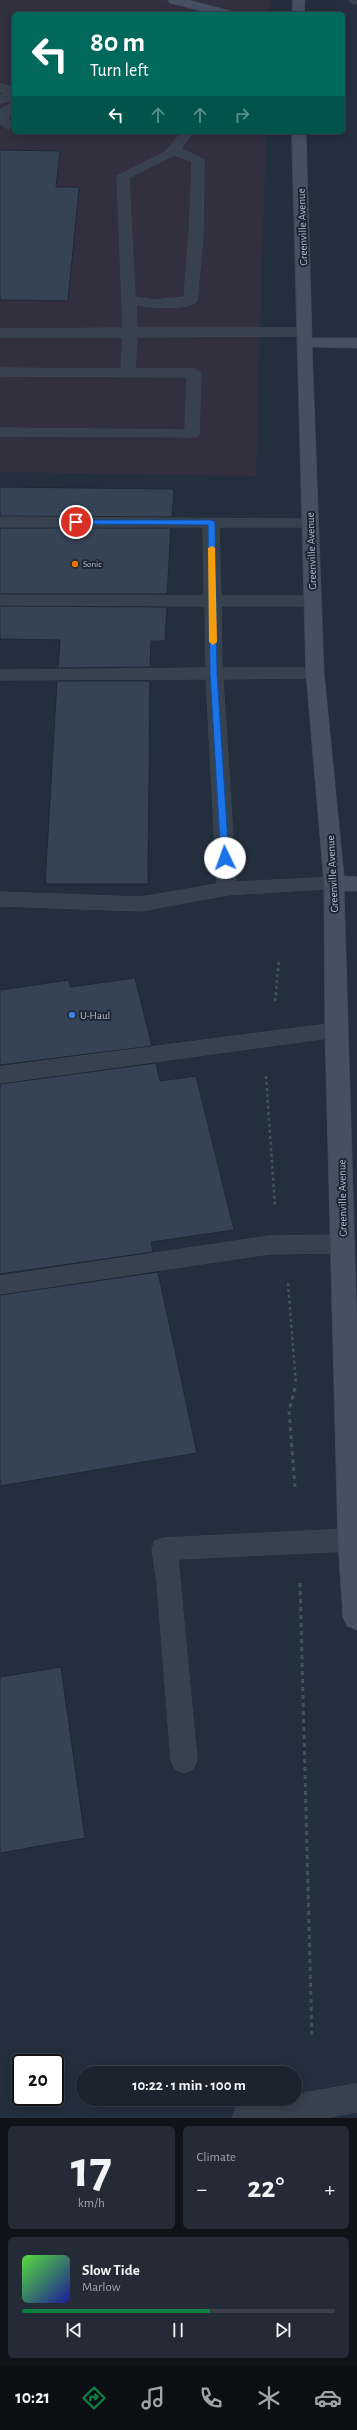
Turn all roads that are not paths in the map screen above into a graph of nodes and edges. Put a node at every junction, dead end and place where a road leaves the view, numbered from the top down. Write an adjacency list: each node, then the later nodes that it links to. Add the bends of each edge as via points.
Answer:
1 (174, 0): 3 (main road)
2 (299, 0): 4 (main road)
3 (219, 12)
4 (298, 12)
5 (0, 87): 6 (lane, via 7,89)
6 (11, 102): 7 (lane, via 2,119)
7 (8, 125)
8 (186, 134): 10 (lane)
9 (299, 134): 14 (main road, Greenville Avenue)
10 (174, 150): 11 (lane, via 169,155 123,176); 11 (lane, via 198,160 196,236 190,301 155,304)
11 (128, 300): 13 (lane)
12 (0, 333): 13 (lane)
13 (130, 333): 14 (lane); 17 (lane)
14 (305, 337): 15 (main road); 21 (main road, Greenville Avenue)
15 (357, 343)
16 (0, 372): 17 (lane)
17 (128, 373): 18 (lane, via 194,373 192,434)
18 (0, 432)
19 (0, 522): 20 (lane)
20 (211, 522): 21 (lane); 23 (lane)
21 (309, 522): 24 (main road, Greenville Avenue)
22 (0, 600): 23 (lane)
23 (212, 601): 24 (lane); 25 (lane)
24 (312, 601): 26 (main road, Greenville Avenue)
25 (214, 673): 26 (lane); 27 (lane); 30 (lane)
26 (315, 673): 28 (main road, Greenville Avenue)
27 (0, 675)
28 (334, 883): 29 (main road); 30 (lane); 32 (main road, Greenville Avenue)
29 (357, 884)
30 (227, 889): 31 (lane, via 141,904)
31 (0, 899)
32 (336, 1030): 33 (lane); 34 (main road, Greenville Avenue)
33 (0, 1075)
34 (343, 1244): 35 (lane, via 269,1246); 36 (main road, Greenville Avenue)
35 (0, 1285)
36 (354, 1540): 37 (main road, Greenville Avenue); 38 (lane, via 164,1549)
37 (357, 1617)
38 (184, 1760)
39 (357, 2098): 40 (lane)
40 (246, 2118)

